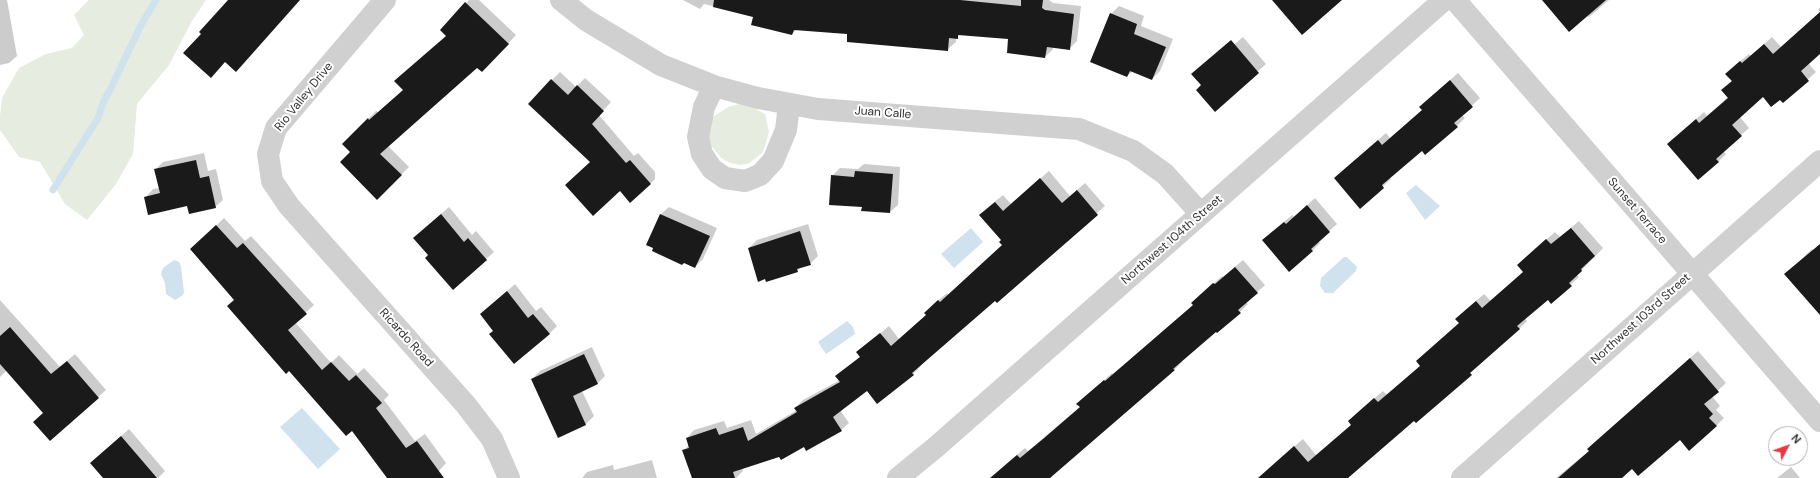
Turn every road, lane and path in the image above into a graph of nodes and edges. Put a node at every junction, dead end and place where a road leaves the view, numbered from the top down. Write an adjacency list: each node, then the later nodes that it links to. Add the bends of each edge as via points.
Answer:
1 (385, 0): 8 (street, Rio Valley Drive, via 276,128 268,154 272,181)
2 (561, 0): 5 (street, Juan Calle, via 586,20 661,65)
3 (1444, 0): 9 (street, Northwest 104th Street)
4 (1455, 0): 10 (street, Sunset Terrace)
5 (714, 86): 6 (street, Juan Calle); 6 (street, via 704,107 698,138 702,154 712,168 725,178 745,181 760,175 773,161 786,130)
6 (789, 104): 9 (street, Juan Calle, via 818,109 1079,129 1133,151 1165,174)
7 (1820, 161): 10 (street, Northwest 103rd Street)
8 (289, 206): 12 (street, Ricardo Road, via 466,405 492,439)
9 (1201, 214): 13 (street, Northwest 104th Street)
10 (1692, 274): 11 (street, Sunset Terrace); 14 (street, Northwest 103rd Street)
11 (1820, 421)
12 (509, 478)
13 (898, 478)
14 (1462, 478)

